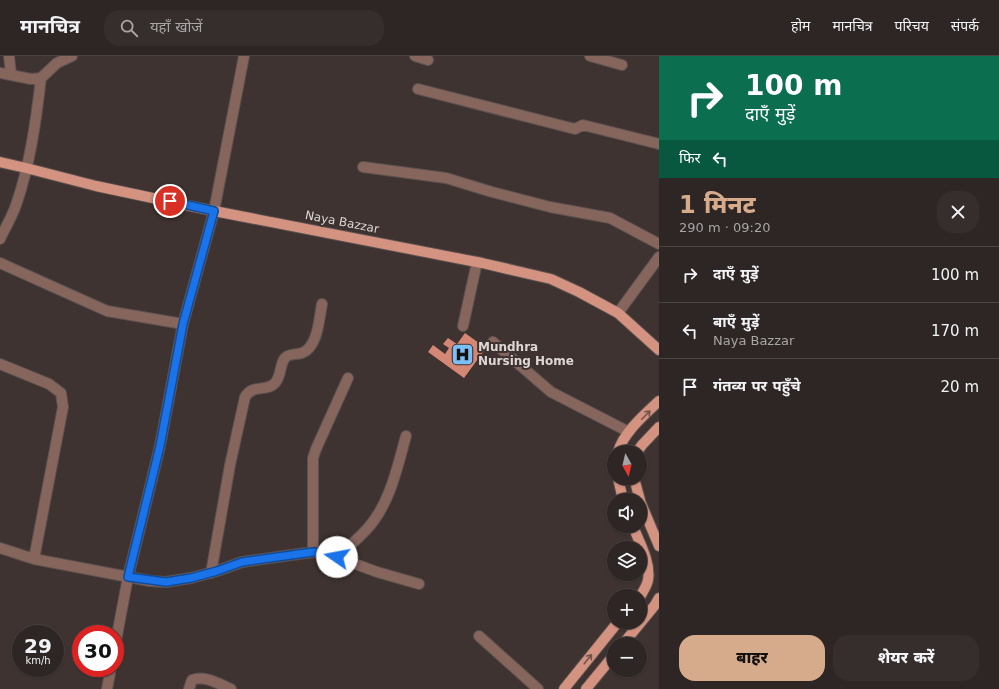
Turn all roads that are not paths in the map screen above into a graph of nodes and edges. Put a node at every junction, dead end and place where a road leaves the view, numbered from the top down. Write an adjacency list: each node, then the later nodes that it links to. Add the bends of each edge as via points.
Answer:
1 (9, 56): 9 (street)
2 (72, 56): 10 (street, via 57,63)
3 (244, 56): 16 (street)
4 (415, 56): 6 (street)
5 (590, 56): 7 (street)
6 (428, 60)
7 (622, 65)
8 (0, 73): 9 (street)
9 (11, 74): 10 (street, via 31,79)
10 (41, 78): 15 (street, via 36,122)
11 (418, 89): 12 (street, via 575,129 583,125)
12 (659, 144)
13 (0, 162): 15 (main road, Naya Bazzar)
14 (363, 167): 18 (street, via 446,178 550,207 610,218)
15 (26, 168): 16 (main road, Naya Bazzar); 17 (street, via 16,206)
16 (214, 211): 20 (main road, Naya Bazzar); 24 (street)
17 (0, 239)
18 (659, 244)
19 (659, 257): 23 (street)
20 (477, 262): 23 (main road, Naya Bazzar, via 551,279); 25 (street)
21 (0, 264): 24 (street, via 107,311)
22 (322, 304): 43 (street, via 309,350 287,356 283,359 274,384 253,389 245,397)
23 (618, 313): 27 (main road, Naya Bazzar)
24 (183, 324): 44 (street, via 160,446)
25 (463, 326)
26 (493, 342): 32 (street, via 551,392)
27 (659, 350)
28 (0, 364): 42 (street, via 49,384 62,393 63,407)
29 (348, 378): 40 (street, via 313,458)
30 (659, 402): 32 (main road, one-way to 30)
31 (659, 427): 35 (main road)
32 (629, 432): 34 (main road)
33 (406, 436): 41 (street, via 391,487 382,506 367,529)
34 (621, 445)
35 (642, 445)
36 (647, 517): 38 (main road)
37 (636, 533): 46 (main road, via 649,572)
38 (659, 546)
39 (0, 548): 42 (street)
40 (313, 552): 41 (street); 43 (street, via 242,562)
41 (337, 557): 45 (street)
42 (34, 559): 44 (street)
43 (211, 573): 44 (street, via 166,582)
44 (128, 577): 48 (street)
45 (419, 584)
46 (644, 589)
47 (659, 598): 51 (main road)
48 (119, 625)
49 (612, 629): 58 (main road, one-way to 49)
50 (479, 636): 57 (street)
51 (629, 637)
52 (607, 664): 59 (main road)
53 (109, 677): 54 (street)
54 (107, 689)
55 (189, 689): 56 (street, via 192,680 198,678)
56 (231, 689)
57 (538, 689)
58 (564, 689)
59 (586, 689)

